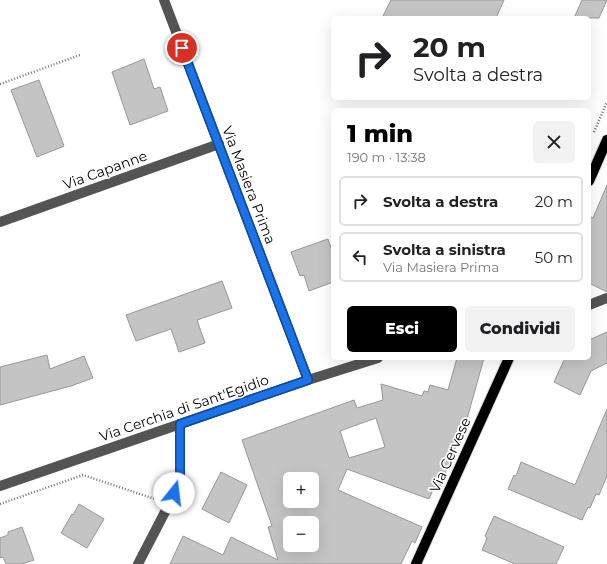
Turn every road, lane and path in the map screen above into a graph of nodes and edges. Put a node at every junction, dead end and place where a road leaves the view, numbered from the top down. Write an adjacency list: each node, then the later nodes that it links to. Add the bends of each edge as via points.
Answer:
1 (164, 0): 7 (street, Via Masiera Prima)
2 (80, 55): 3 (path)
3 (0, 84)
4 (607, 102): 5 (path)
5 (592, 136)
6 (607, 140): 8 (main road)
7 (219, 144): 9 (street, Via Capanne); 14 (street, Via Masiera Prima)
8 (591, 176)
9 (0, 222)
10 (607, 298): 11 (street)
11 (591, 304)
12 (372, 360): 14 (street, Via Cerchia di Sant'Egidio)
13 (508, 360): 20 (main road, Via Cervese)
14 (308, 380): 15 (street, Via Cerchia di Sant'Egidio)
15 (180, 424): 16 (street, Via Cerchia di Sant'Egidio); 18 (street, via 180,483)
16 (0, 486)
17 (0, 504): 18 (path, via 83,475)
18 (169, 504): 19 (street)
19 (138, 564)
20 (416, 564)

